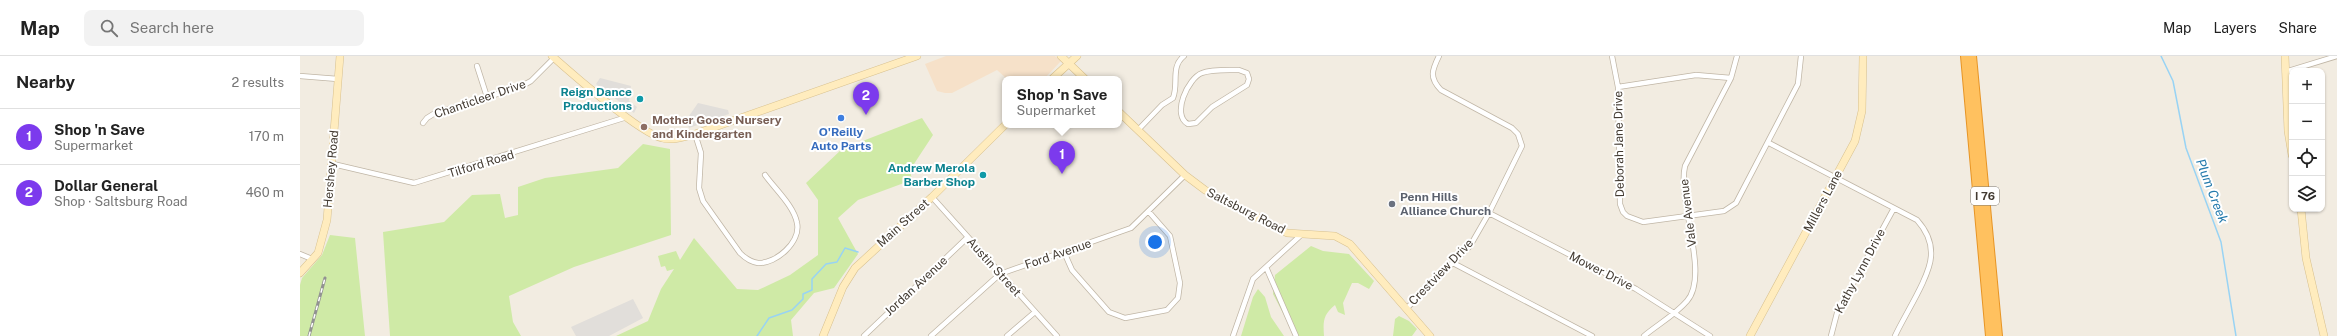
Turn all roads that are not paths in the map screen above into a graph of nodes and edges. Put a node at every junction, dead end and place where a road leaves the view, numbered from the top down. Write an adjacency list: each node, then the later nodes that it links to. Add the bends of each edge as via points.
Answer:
1 (340, 56): 23 (street, Hershey Road)
2 (917, 56): 33 (street)
3 (1061, 56): 16 (street)
4 (1077, 56): 16 (street)
5 (1184, 56): 26 (street, via 1176,68)
6 (1439, 56): 44 (street, Crestview Drive, via 1432,71 1434,83 1441,90 1512,128 1521,140 1522,146)
7 (1612, 56): 24 (street, Deborah Jane Drive)
8 (1737, 56): 22 (street, Vale Avenue)
9 (1801, 56): 35 (street, Deborah Jane Drive, via 1800,79)
10 (1863, 56): 39 (street, Millers Lane, via 1860,127)
11 (1965, 56): 72 (highway, I 76)
12 (1972, 56): 73 (highway, I 76)
13 (2285, 56): 18 (street)
14 (2337, 56): 18 (street)
15 (553, 57): 25 (street, Chanticleer Drive, via 531,81); 29 (street)
16 (1068, 63): 20 (street); 21 (street)
17 (477, 66): 25 (street)
18 (2286, 72): 34 (street)
19 (300, 76): 23 (street)
20 (1055, 76)
21 (1082, 76)
22 (1732, 78): 24 (street, via 1696,75); 45 (street, Vale Avenue, via 1685,166 1683,183)
23 (338, 79): 36 (street, Hershey Road)
24 (1618, 87): 45 (street, Deborah Jane Drive, via 1619,192 1623,212 1634,220 1643,222)
25 (487, 97): 30 (street, Chanticleer Drive, via 435,113)
26 (1172, 100): 27 (street); 32 (street, via 1162,105)
27 (1181, 105): 27 (street, via 1183,121 1194,124 1220,101 1245,87 1249,82 1249,76 1245,71 1239,70 1201,73 1191,82)
28 (1122, 115): 32 (street, Saltsburg Road)
29 (628, 117): 33 (street, via 645,130 662,138); 36 (street, Tilford Road, via 414,184)
30 (423, 123)
31 (1002, 128): 40 (street, Main Street)
32 (1138, 130): 38 (street, Saltsburg Road)
33 (695, 134): 37 (street, via 701,153 699,188 703,201 740,253 758,263 771,260 788,248 794,241 798,225 795,216)
34 (2290, 140)
35 (1769, 142): 39 (street); 45 (street, Deborah Jane Drive, via 1736,203 1724,211)
36 (333, 164): 50 (street, Hershey Road, via 324,235 318,253)
37 (765, 175)
38 (1185, 175): 42 (street, Ford Avenue); 46 (street, Saltsburg Road, via 1205,190 1273,227)
39 (1836, 177): 41 (street); 69 (street, Millers Lane)
40 (932, 197): 47 (street, Austin Street); 58 (street, Main Street, via 855,268 843,287)
41 (1894, 208): 70 (street, Kathy Lynn Drive, via 1837,313); 71 (street, via 1923,226 1927,232 1931,257 1926,273)
42 (1149, 212): 48 (street, Ford Avenue, via 1132,228); 48 (street, via 1170,236 1180,283 1178,298 1167,310 1125,318 1109,312 1072,270)
43 (2301, 212): 74 (street, via 2306,258)
44 (1489, 213): 51 (street, Crestview Drive, via 1470,246); 57 (street, Mower Drive, via 1636,289)
45 (1689, 217): 57 (street, Vale Avenue, via 1694,283 1687,301)
46 (1301, 235): 52 (street); 55 (street, Saltsburg Road, via 1328,235 1350,244)
47 (968, 237): 54 (street, Austin Street); 59 (street, Jordan Avenue)
48 (1064, 252): 54 (street, Ford Avenue)
49 (300, 254): 50 (street)
50 (312, 259): 53 (street, Hershey Road)
51 (1453, 263): 55 (street, Crestview Drive); 66 (street)
52 (1266, 267): 63 (street, via 1253,279); 64 (street)
53 (300, 273)
54 (1000, 274): 56 (street, Austin Street); 60 (street, Ford Avenue)
55 (1406, 309): 65 (street, Saltsburg Road)
56 (1034, 312): 61 (street); 62 (street, Austin Street)
57 (1673, 313): 67 (street, Vale Avenue); 68 (street, Mower Drive)
58 (823, 336)
59 (864, 336)
60 (931, 336)
61 (1007, 336)
62 (1057, 336)
63 (1233, 336)
64 (1296, 336)
65 (1430, 336)
66 (1592, 336)
67 (1644, 336)
68 (1710, 336)
69 (1750, 336)
70 (1831, 336)
71 (1895, 336)
72 (1990, 336)
73 (1998, 336)
74 (2324, 336)

